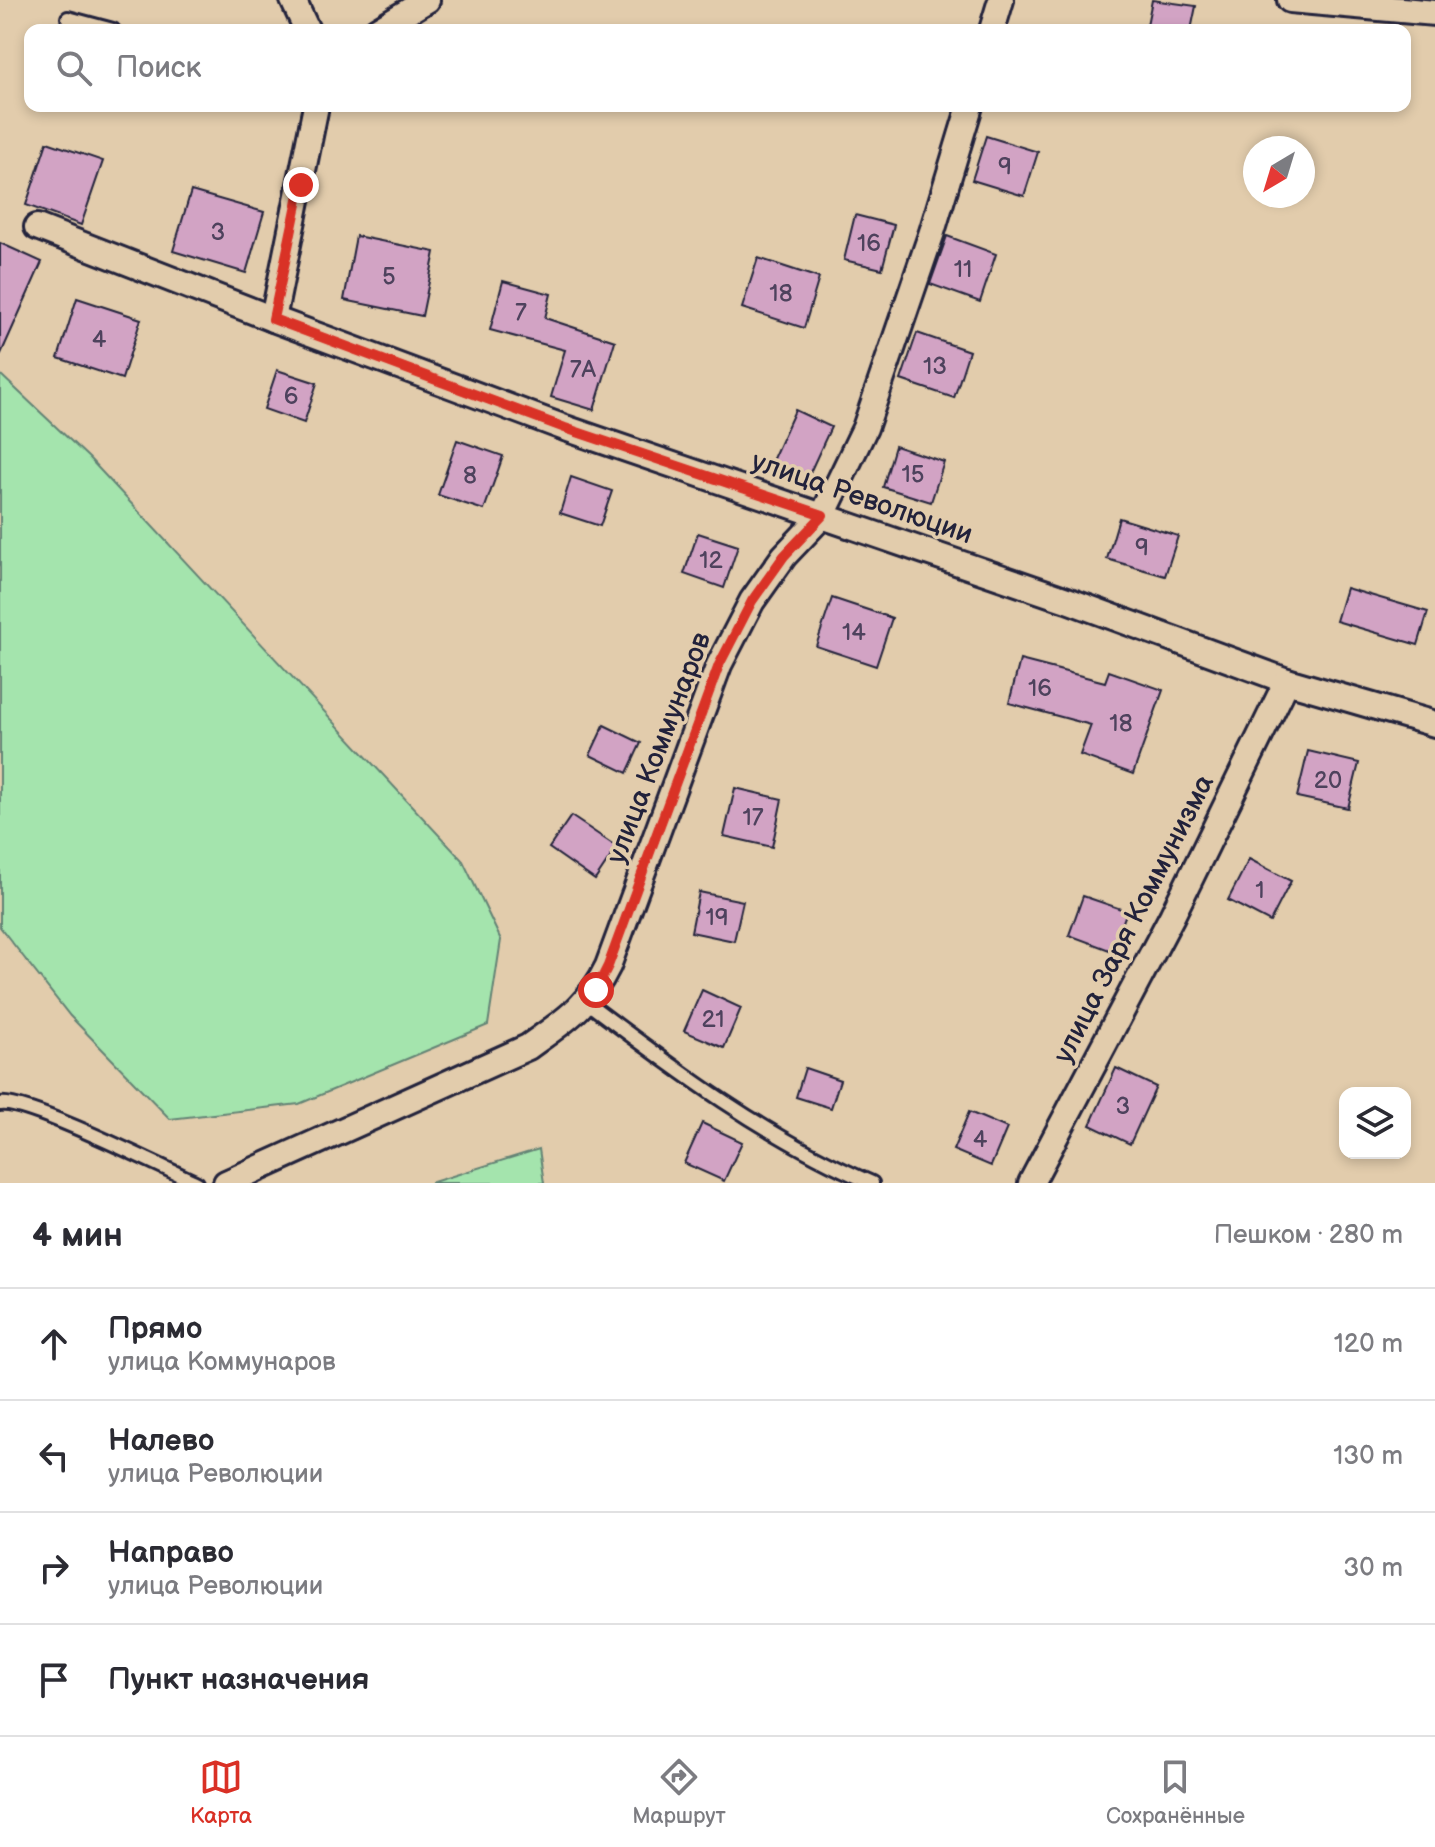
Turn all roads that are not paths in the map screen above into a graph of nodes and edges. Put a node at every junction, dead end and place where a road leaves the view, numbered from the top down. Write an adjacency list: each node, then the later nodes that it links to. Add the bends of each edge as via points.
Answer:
1 (293, 0): 8 (street)
2 (427, 0): 9 (street)
3 (1001, 0): 10 (street)
4 (1290, 0): 5 (street)
5 (1435, 13)
6 (68, 18): 7 (lane)
7 (90, 24)
8 (304, 24)
9 (387, 24)
10 (994, 24)
11 (315, 112): 14 (street)
12 (968, 112): 15 (street, улица Коммунаров, via 865,428)
13 (37, 227): 14 (street, улица Революции)
14 (273, 319): 15 (street, улица Революции, via 565,428)
15 (823, 515): 16 (street, улица Революции); 18 (street, улица Коммунаров, via 752,601 719,665 608,966)
16 (1287, 681): 17 (street, улица Революции); 23 (street, улица Заря Коммунизма, via 1172,916)
17 (1435, 724)
18 (585, 1001): 21 (street, улица Коммунаров, via 528,1047); 22 (lane, via 746,1115 825,1163)
19 (0, 1104): 20 (lane, via 44,1114)
20 (197, 1183)
21 (226, 1183)
22 (872, 1183)
23 (1031, 1183)

